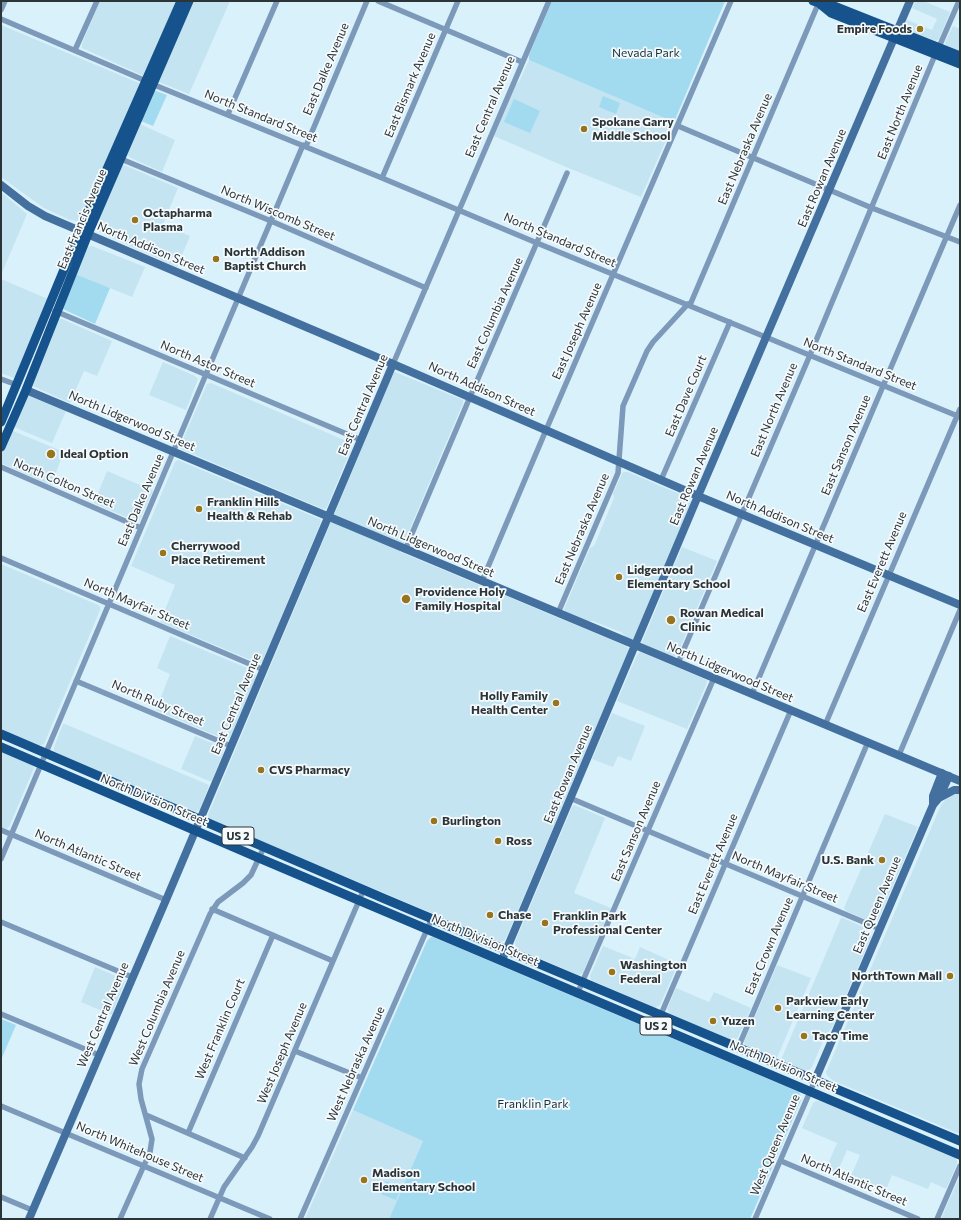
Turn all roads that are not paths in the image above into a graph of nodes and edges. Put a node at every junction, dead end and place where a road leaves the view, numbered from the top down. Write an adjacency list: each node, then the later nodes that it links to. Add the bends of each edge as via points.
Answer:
1 (5, 1): 14 (street)
2 (97, 1): 18 (street)
3 (181, 1): 23 (main road, East Francis Avenue)
4 (189, 1): 23 (main road, East Francis Avenue)
5 (277, 1): 24 (street)
6 (367, 1): 26 (street, East Dalke Avenue)
7 (378, 1): 16 (street)
8 (458, 1): 16 (street, East Bismark Avenue)
9 (549, 1): 21 (street, East Central Avenue)
10 (731, 1): 25 (street, East Joseph Avenue)
11 (910, 1): 17 (street, East Rowan Avenue)
12 (959, 1): 19 (street, East North Avenue)
13 (817, 2): 17 (main road, via 834,6); 27 (street, East Nebraska Avenue)
14 (1, 10)
15 (1, 19): 18 (street, North Standard Street)
16 (445, 30): 21 (street); 30 (street, East Bismark Avenue)
17 (896, 35): 19 (main road); 32 (street, East Rowan Avenue)
18 (75, 50): 23 (street, North Standard Street)
19 (937, 51): 20 (main road); 22 (main road); 34 (street, East North Avenue)
20 (960, 56)
21 (522, 62): 35 (street, East Central Avenue)
22 (960, 64)
23 (149, 83): 24 (street, North Standard Street); 28 (main road, East Francis Avenue); 37 (main road, East Francis Avenue)
24 (228, 114): 26 (street, North Standard Street)
25 (678, 126): 27 (street); 41 (street, East Joseph Avenue)
26 (305, 146): 30 (street, North Standard Street); 36 (street, East Dalke Avenue)
27 (753, 158): 32 (street); 44 (street, East Nebraska Avenue)
28 (121, 159): 36 (street, North Wiscomb Street); 37 (main road, East Francis Avenue)
29 (567, 173): 40 (street, East Columbia Avenue)
30 (382, 178): 35 (street, North Standard Street)
31 (1, 185): 37 (street, North Addison Street, via 45,216)
32 (829, 190): 34 (street); 48 (street, East Rowan Avenue)
33 (960, 205): 38 (street, East Sanson Avenue)
34 (872, 208): 38 (street); 49 (street, East North Avenue)
35 (459, 210): 40 (street, North Standard Street); 42 (street, East Central Avenue)
36 (271, 221): 42 (street, North Wiscomb Street); 43 (street, East Dalke Avenue)
37 (84, 233): 43 (street, North Addison Street); 45 (main road, East Francis Avenue); 46 (main road, East Francis Avenue)
38 (947, 237): 39 (street); 55 (street, East Sanson Avenue)
39 (960, 242)
40 (537, 243): 41 (street, North Standard Street); 57 (street, East Columbia Avenue)
41 (614, 274): 44 (street, North Standard Street); 62 (street, East Joseph Avenue)
42 (426, 288): 51 (street, East Central Avenue)
43 (239, 298): 51 (street, North Addison Street); 52 (street, East Dalke Avenue)
44 (689, 305): 47 (street, North Standard Street); 66 (street, East Nebraska Avenue, via 647,351 623,406)
45 (48, 308): 46 (street, North Astor Street); 50 (main road, East Francis Avenue)
46 (56, 312): 52 (street, North Astor Street); 56 (main road, East Francis Avenue)
47 (730, 322): 48 (street, North Standard Street); 68 (street, East Dave Court)
48 (767, 337): 49 (street, North Standard Street); 69 (street, East Rowan Avenue)
49 (810, 355): 55 (street, North Standard Street); 70 (street, East North Avenue)
50 (28, 357): 54 (main road, East Francis Avenue); 56 (main road, via 23,382)
51 (394, 364): 57 (street, North Addison Street); 63 (street, East Central Avenue)
52 (206, 375): 63 (street, North Astor Street); 65 (street, East Dalke Avenue)
53 (1, 378): 54 (street)
54 (17, 385): 59 (main road, via 19,396); 61 (main road, East Francis Avenue)
55 (883, 385): 60 (street, North Standard Street); 73 (street, East Sanson Avenue)
56 (26, 390): 59 (main road, East Francis Avenue); 65 (street, North Lidgerwood Street)
57 (470, 397): 62 (street, North Addison Street); 74 (street, East Columbia Avenue)
58 (960, 409): 60 (street, East Everett Avenue)
59 (16, 412): 64 (main road, East Francis Avenue)
60 (958, 416): 76 (street, East Everett Avenue)
61 (1, 422)
62 (546, 430): 66 (street, North Addison Street); 77 (street, East Joseph Avenue)
63 (361, 440): 71 (street, East Central Avenue)
64 (1, 447)
65 (174, 451): 71 (street, North Lidgerwood Street); 72 (street, East Dalke Avenue)
66 (619, 462): 68 (street, North Addison Street); 81 (street, East Nebraska Avenue, via 618,473)
67 (1, 467): 72 (street, North Colton Street)
68 (662, 480): 69 (street, North Addison Street)
69 (698, 496): 70 (street, North Addison Street); 82 (street, East Rowan Avenue)
70 (741, 514): 73 (street, North Addison Street); 83 (street, East North Avenue)
71 (328, 517): 74 (street, North Lidgerwood Street); 84 (street, East Central Avenue)
72 (141, 528): 78 (street, East Dalke Avenue)
73 (815, 544): 76 (street, North Addison Street); 87 (street, East Sanson Avenue)
74 (405, 550): 77 (street, North Lidgerwood Street)
75 (1, 558): 78 (street, North Mayfair Street)
76 (888, 576): 79 (street, North Addison Street); 89 (street, East Everett Avenue)
77 (482, 581): 81 (street, North Lidgerwood Street)
78 (109, 604): 84 (street, North Mayfair Street); 86 (street, East Dalke Avenue)
79 (960, 605)
80 (960, 610): 95 (street)
81 (558, 613): 82 (street, North Lidgerwood Street)
82 (635, 646): 83 (street, North Lidgerwood Street); 100 (street, East Rowan Avenue)
83 (678, 663): 85 (street, North Lidgerwood Street)
84 (264, 670): 92 (street, East Central Avenue)
85 (714, 678): 87 (street, North Lidgerwood Street); 105 (street, East Sanson Avenue)
86 (76, 680): 92 (street, North Ruby Street); 94 (street, East Dalke Avenue)
87 (752, 694): 88 (street, North Lidgerwood Street)
88 (791, 710): 89 (street, North Lidgerwood Street); 110 (street, East Everett Avenue)
89 (825, 725): 91 (street, North Lidgerwood Street)
90 (1, 734): 94 (main road, North Division Street / US 2)
91 (868, 742): 95 (street, North Lidgerwood Street); 112 (street, East Crown Avenue)
92 (231, 746): 102 (street, East Central Avenue)
93 (1, 747): 96 (main road, North Division Street / US 2)
94 (46, 753): 96 (street, East Dalke Avenue); 102 (main road, North Division Street / US 2)
95 (899, 755): 97 (street, North Lidgerwood Street)
96 (41, 764): 104 (main road, North Division Street / US 2); 106 (street, East Dalke Avenue)
97 (945, 775): 98 (street, North Lidgerwood Street); 101 (street, East Queen Avenue, via 933,796)
98 (960, 781)
99 (960, 790): 101 (street, via 954,790)
100 (570, 798): 105 (street, North Mayfair Street); 121 (street, East Rowan Avenue)
101 (936, 802): 119 (street, East Queen Avenue)
102 (200, 820): 104 (street, West Central Avenue); 107 (main road, North Division Street / US 2)
103 (1, 830): 106 (street, North Atlantic Street)
104 (195, 831): 108 (main road, North Division Street / US 2); 113 (street, West Central Avenue)
105 (648, 831): 110 (street, North Mayfair Street); 125 (street, East Sanson Avenue)
106 (11, 834): 109 (street, East Dalke Avenue); 113 (street, North Atlantic Street)
107 (264, 847): 108 (street, West Columbia Avenue); 111 (main road, North Division Street / US 2)
108 (259, 858): 114 (main road, North Division Street / US 2); 115 (street, West Columbia Avenue, via 248,879 222,898)
109 (1, 859)
110 (725, 864): 112 (street, North Mayfair Street); 128 (street, East Everett Avenue)
111 (364, 889): 114 (street, West Joseph Avenue); 116 (main road, North Division Street / US 2)
112 (802, 897): 119 (street, North Mayfair Street); 130 (street, East Crown Avenue)
113 (166, 900): 124 (street, West Central Avenue)
114 (359, 900): 118 (main road, North Division Street / US 2); 122 (street, West Joseph Avenue)
115 (212, 909): 120 (street); 137 (street, West Columbia Avenue, via 142,1069 139,1084)
116 (432, 918): 118 (street, West Nebraska Avenue); 121 (main road, North Division Street / US 2)
117 (1, 922): 124 (street)
118 (427, 928): 123 (main road, North Division Street / US 2); 133 (street, West Nebraska Avenue)
119 (880, 929): 134 (street, East Queen Avenue)
120 (273, 935): 122 (street); 138 (street, West Franklin Court)
121 (506, 950): 123 (street, East Rowan Avenue); 125 (main road, North Division Street / US 2)
122 (334, 960): 131 (street, West Joseph Avenue)
123 (502, 960): 126 (main road, North Division Street / US 2)
124 (132, 977): 132 (street, West Central Avenue)
125 (583, 982): 126 (street, East Sanson Avenue); 128 (main road, North Division Street / US 2)
126 (578, 992): 129 (main road, North Division Street / US 2)
127 (1, 1014): 132 (street)
128 (661, 1015): 129 (street, East Everett Avenue); 130 (main road, North Division Street / US 2)
129 (656, 1026): 135 (main road, North Division Street / US 2)
130 (738, 1048): 134 (main road, North Division Street / US 2)
131 (295, 1051): 133 (street); 142 (street, West Joseph Avenue, via 258,1136)
132 (99, 1055): 139 (street, West Central Avenue)
133 (362, 1078): 153 (street, West Nebraska Avenue)
134 (815, 1080): 135 (street, West Queen Avenue); 140 (main road, North Division Street / US 2)
135 (810, 1091): 141 (main road, North Division Street / US 2); 143 (street, West Queen Avenue)
136 (1, 1106): 139 (street, North Whitehouse Street)
137 (146, 1114): 138 (street); 144 (street, West Columbia Avenue, via 152,1139)
138 (188, 1132): 142 (street)
139 (65, 1133): 144 (street, North Whitehouse Street); 148 (street, West Central Avenue)
140 (960, 1141)
141 (960, 1155)
142 (245, 1158): 147 (street, West Joseph Avenue)
143 (781, 1160): 154 (street, West Queen Avenue); 155 (street, North Atlantic Street)
144 (144, 1166): 147 (street, North Whitehouse Street); 150 (street, West Columbia Avenue)
145 (960, 1166): 156 (street)
146 (1, 1197): 148 (street)
147 (219, 1198): 151 (street, West Joseph Avenue); 152 (street, North Whitehouse Street)
148 (32, 1210): 149 (street, West Central Avenue)
149 (29, 1219)
150 (120, 1219)
151 (210, 1219)
152 (270, 1219)
153 (300, 1219)
154 (755, 1219)
155 (918, 1219)
156 (937, 1219)

